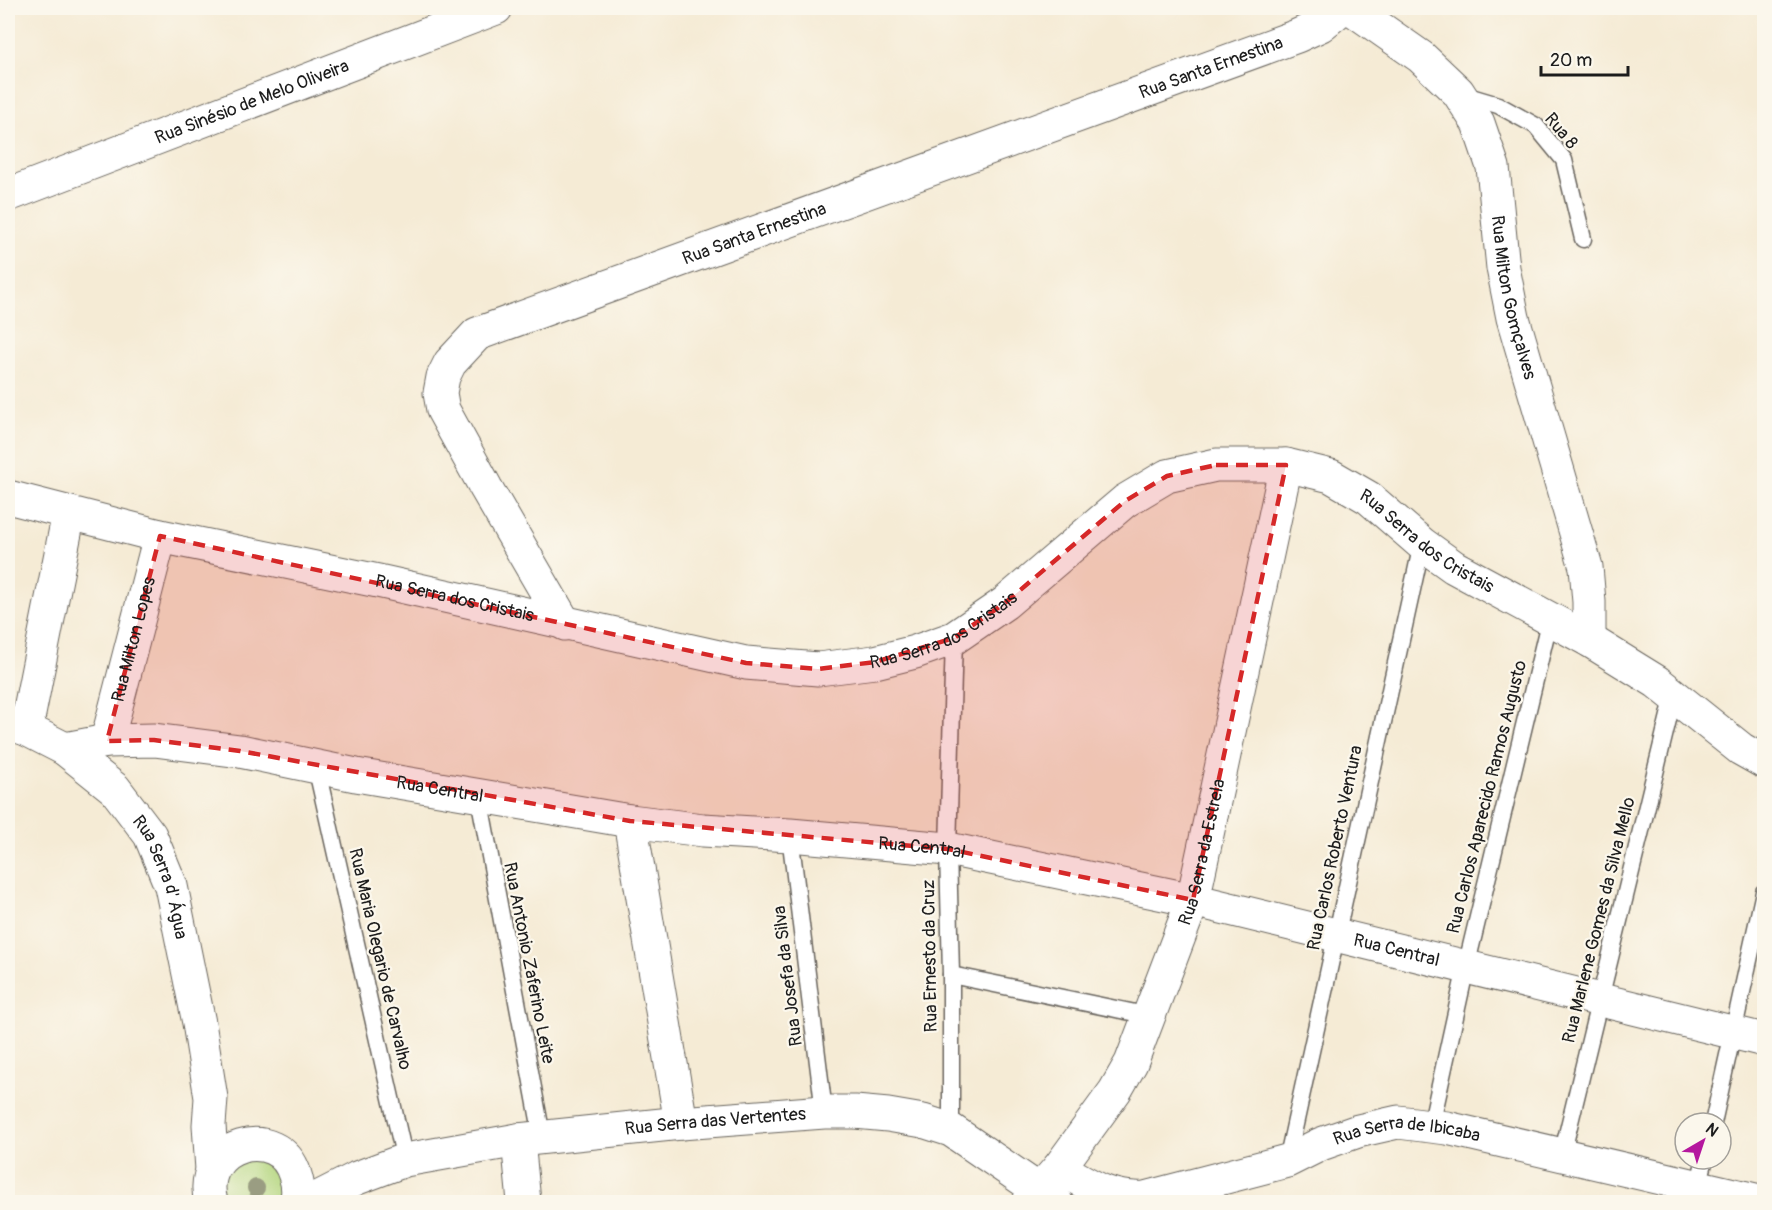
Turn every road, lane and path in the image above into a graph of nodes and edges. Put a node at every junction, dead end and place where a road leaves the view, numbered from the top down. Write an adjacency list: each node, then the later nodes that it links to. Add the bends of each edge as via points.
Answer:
1 (496, 8): 5 (street, Rua Sinésio de Melo Oliveira)
2 (1342, 8): 13 (street, Rua Santa Ernestina, via 1321,25 1297,36 477,334 450,363 443,377 443,410)
3 (1351, 8): 4 (street, Rua Milton Gomçalves, via 1421,57)
4 (1458, 92): 6 (lane, Rua 8, via 1498,105 1536,126 1563,160); 15 (street, Rua Milton Gomçalves, via 1478,123 1493,167 1503,268 1513,318 1586,567)
5 (8, 195)
6 (1583, 239)
7 (1286, 465): 11 (street, Rua Serra dos Cristais, via 1330,476 1369,498); 14 (street, Rua Serra dos Cristais, via 1216,465 1167,477 1125,501 1005,603); 27 (street, Rua Serra da Estrela)
8 (8, 497): 9 (street, Rua Serra dos Cristais)
9 (69, 513): 10 (street, Rua Serra dos Cristais); 17 (street)
10 (160, 536): 13 (street, Rua Serra dos Cristais); 18 (street, Rua Milton Lopes)
11 (1422, 544): 12 (street, Rua Serra dos Cristais, via 1454,567); 28 (lane, Rua Carlos Roberto Ventura)
12 (1550, 618): 15 (street, Rua Serra dos Cristais); 29 (lane, Rua Carlos Aparecido Ramos Augusto)
13 (565, 624): 14 (street, Rua Serra dos Cristais, via 746,663 818,669 875,662)
14 (954, 638): 25 (lane, Rua Ernesto da Cruz)
15 (1589, 640): 16 (street, Rua Serra dos Cristais)
16 (1674, 695): 20 (street, Rua Serra dos Cristais, via 1741,749); 31 (lane, Rua Marlene Gomes da Silva Mello)
17 (17, 726): 19 (street, Rua Serra d' Água)
18 (107, 741): 19 (street, Rua Central); 21 (street, Rua Central, via 154,740)
19 (65, 749): 34 (street, Rua Serra d' Água, via 115,789 150,835 171,886)
20 (1764, 762)
21 (316, 766): 22 (street, Rua Central); 43 (lane, Rua Maria Olegario de Carvalho)
22 (479, 797): 23 (street, Rua Central); 40 (lane, Rua Antonio Zaferino Leite)
23 (630, 821): 24 (street, Rua Central); 37 (street)
24 (790, 835): 25 (street, Rua Central); 36 (lane, Rua Josefa da Silva)
25 (948, 849): 27 (street, Rua Central); 30 (lane, Rua Ernesto da Cruz)
26 (1764, 892): 33 (lane)
27 (1193, 900): 28 (street, Rua Central); 32 (street, Rua Serra da Estrela)
28 (1336, 935): 29 (street, Rua Central); 44 (lane, Rua Carlos Roberto Ventura)
29 (1466, 967): 31 (street, Rua Central); 38 (lane, Rua Carlos Aparecido Ramos Augusto)
30 (951, 975): 32 (lane); 39 (lane, Rua Ernesto da Cruz)
31 (1600, 1000): 33 (street, Rua Central); 42 (lane, Rua Marlene Gomes da Silva Mello)
32 (1150, 1016): 47 (street, Rua Serra da Estrela, via 1115,1091)
33 (1749, 1036): 35 (lane)
34 (211, 1098): 41 (street, Rua Serra d' Água); 45 (street, Rua Serra d' Água)
35 (1718, 1111)
36 (824, 1112): 37 (street, Rua Serra das Vertentes); 39 (street, Rua Serra das Vertentes, via 888,1114)
37 (681, 1123): 40 (street, Rua Serra das Vertentes)
38 (1431, 1126): 42 (street, Rua Serra de Ibicaba); 44 (street, Rua Serra de Ibicaba, via 1398,1122 1358,1131)
39 (951, 1130): 47 (street, Rua Serra das Vertentes)
40 (530, 1138): 43 (street, Rua Serra das Vertentes); 51 (street)
41 (246, 1144): 45 (street, via 226,1153); 48 (street, via 260,1144 285,1157 294,1169)
42 (1562, 1155): 46 (street, Rua Serra de Ibicaba)
43 (405, 1160): 48 (street, Rua Serra das Vertentes)
44 (1287, 1161): 47 (street, Rua Serra de Ibicaba, via 1146,1198)
45 (213, 1170): 50 (street, Rua Serra d' Água, via 208,1184)
46 (1701, 1173): 49 (street, Rua Serra de Ibicaba)
47 (1045, 1191)
48 (300, 1194)
49 (1764, 1202)
50 (211, 1203)
51 (524, 1203)

